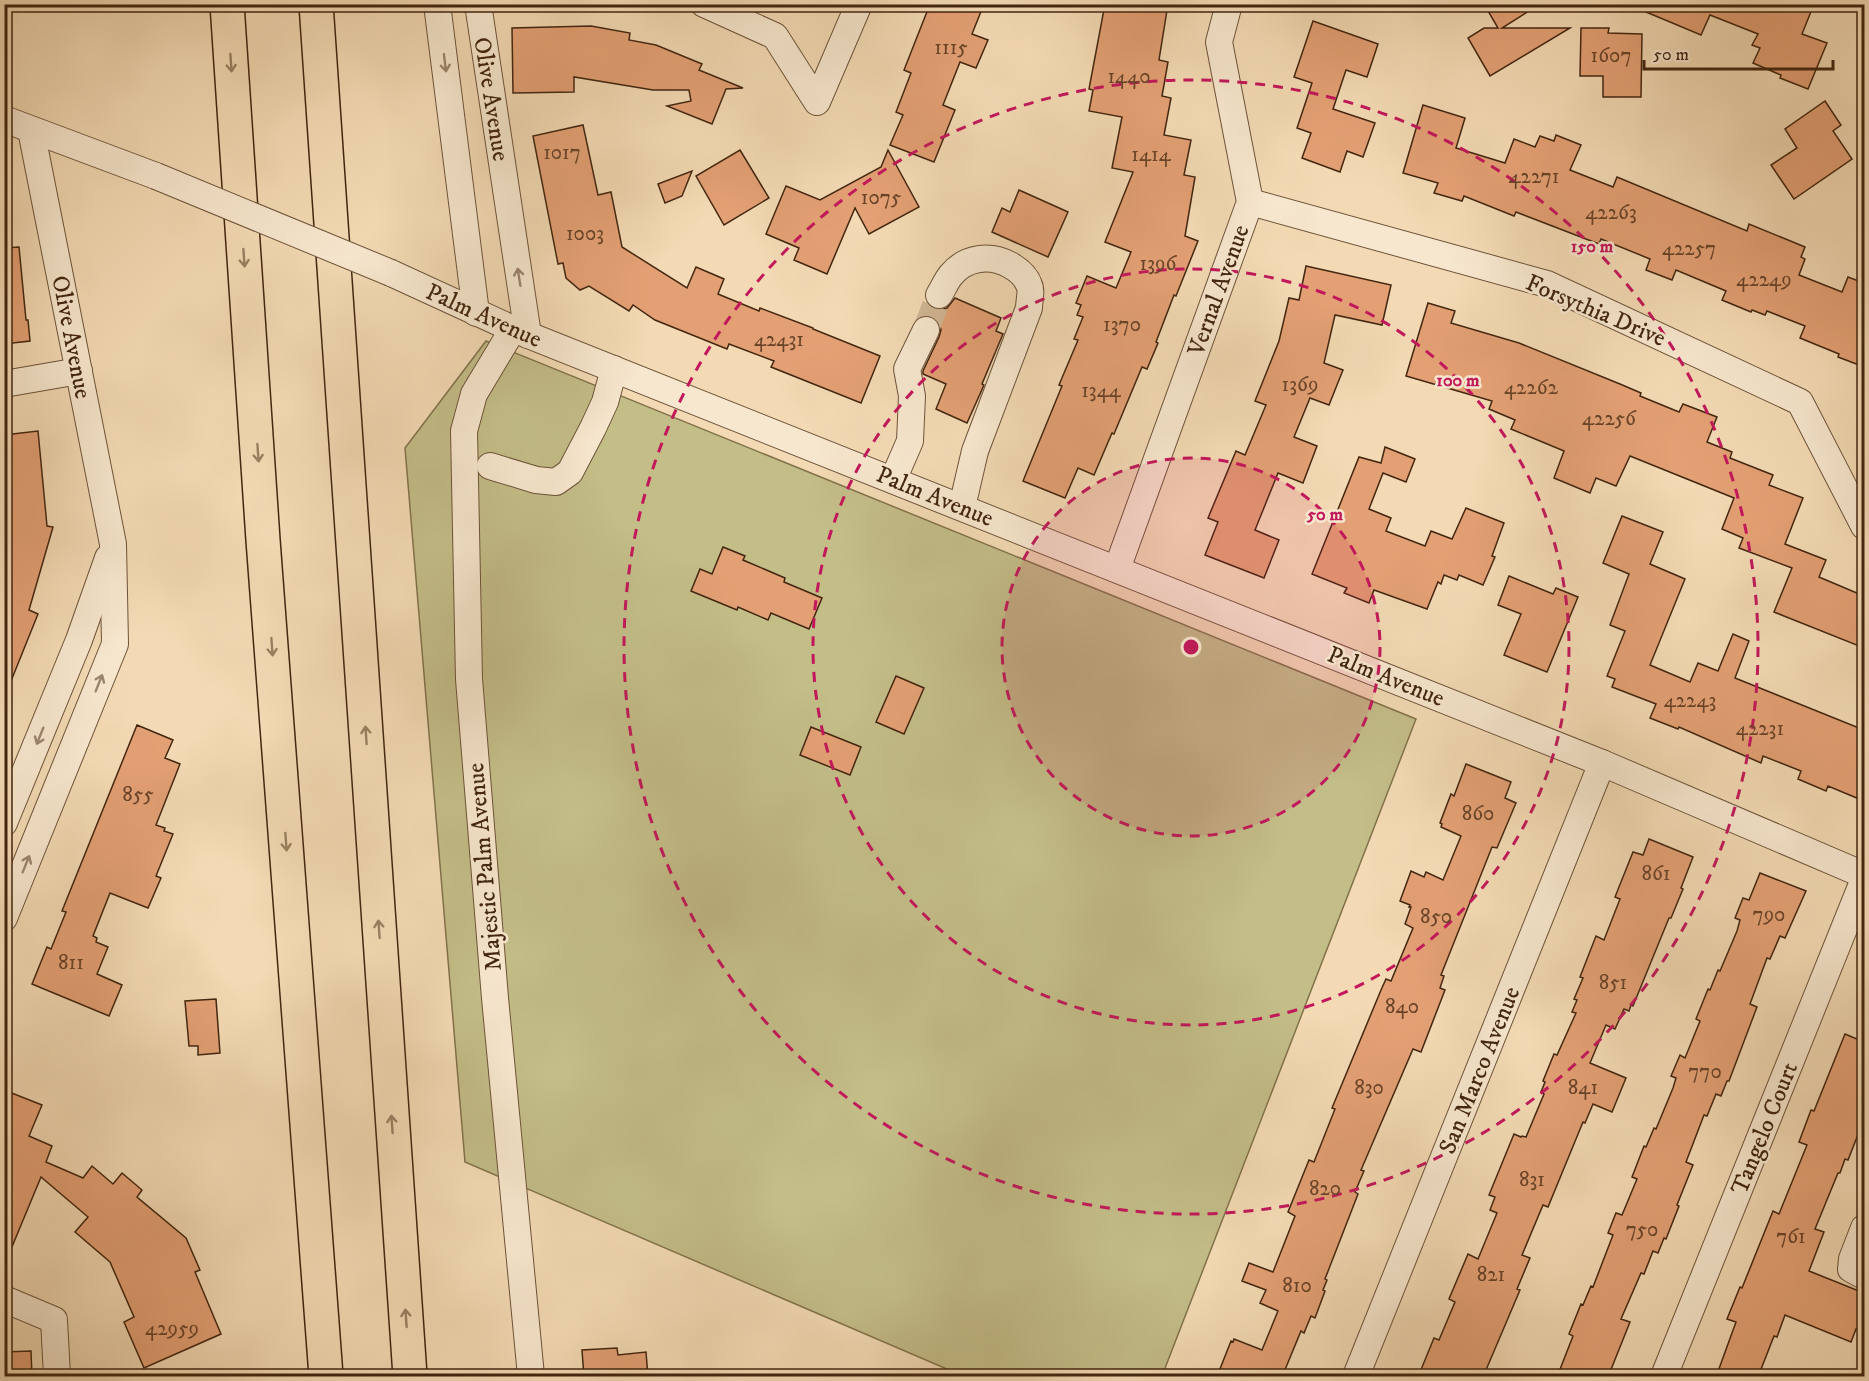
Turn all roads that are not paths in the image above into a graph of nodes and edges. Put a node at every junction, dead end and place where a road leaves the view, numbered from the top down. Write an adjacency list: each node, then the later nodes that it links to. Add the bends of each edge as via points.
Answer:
1 (227, 4): 32 (highway, one-way to 32)
2 (316, 4): 33 (highway, one-way to 2)
3 (437, 4): 12 (street, Olive Avenue, one-way to 12)
4 (478, 4): 14 (street, Olive Avenue, one-way to 4)
5 (704, 4): 6 (street, via 775,36 817,102)
6 (859, 4)
7 (1229, 4): 10 (street, Vernal Avenue, via 1219,42)
8 (4, 119): 9 (street, Palm Avenue)
9 (32, 130): 12 (street, Palm Avenue, bridge, via 156,176 391,273); 16 (street, Olive Avenue)
10 (1250, 202): 21 (street, Forsythia Drive, via 1547,284 1800,402); 23 (street, Vernal Avenue)
11 (939, 296): 20 (street, via 950,276 975,259 991,258 1008,264 1030,285 1029,308 975,451)
12 (476, 313): 14 (street, Palm Avenue)
13 (926, 330): 19 (street, via 907,369 912,396 910,441)
14 (520, 332): 15 (street, Palm Avenue); 34 (street, Majestic Palm Avenue, via 493,362 474,394 464,431 469,679)
15 (614, 369): 18 (street, via 605,402 570,472 556,482); 19 (street, Palm Avenue)
16 (79, 371): 17 (street); 22 (street, Olive Avenue)
17 (4, 384)
18 (490, 466)
19 (893, 480): 20 (street, Palm Avenue)
20 (962, 507): 23 (street, Palm Avenue)
21 (1864, 526)
22 (113, 544): 25 (street, one-way to 25, via 79,640); 27 (street, Olive Avenue, one-way to 22, via 115,644)
23 (1117, 569): 24 (street, Palm Avenue)
24 (1602, 763): 26 (street, Palm Avenue); 35 (street, San Marco Avenue)
25 (4, 823)
26 (1864, 877): 36 (street, Tangelo Court)
27 (4, 918)
28 (1864, 1228): 29 (street, via 1851,1269)
29 (1864, 1276)
30 (4, 1299): 31 (street, via 54,1320)
31 (57, 1377)
32 (326, 1377)
33 (410, 1377)
34 (531, 1377)
35 (1356, 1377)
36 (1664, 1377)

